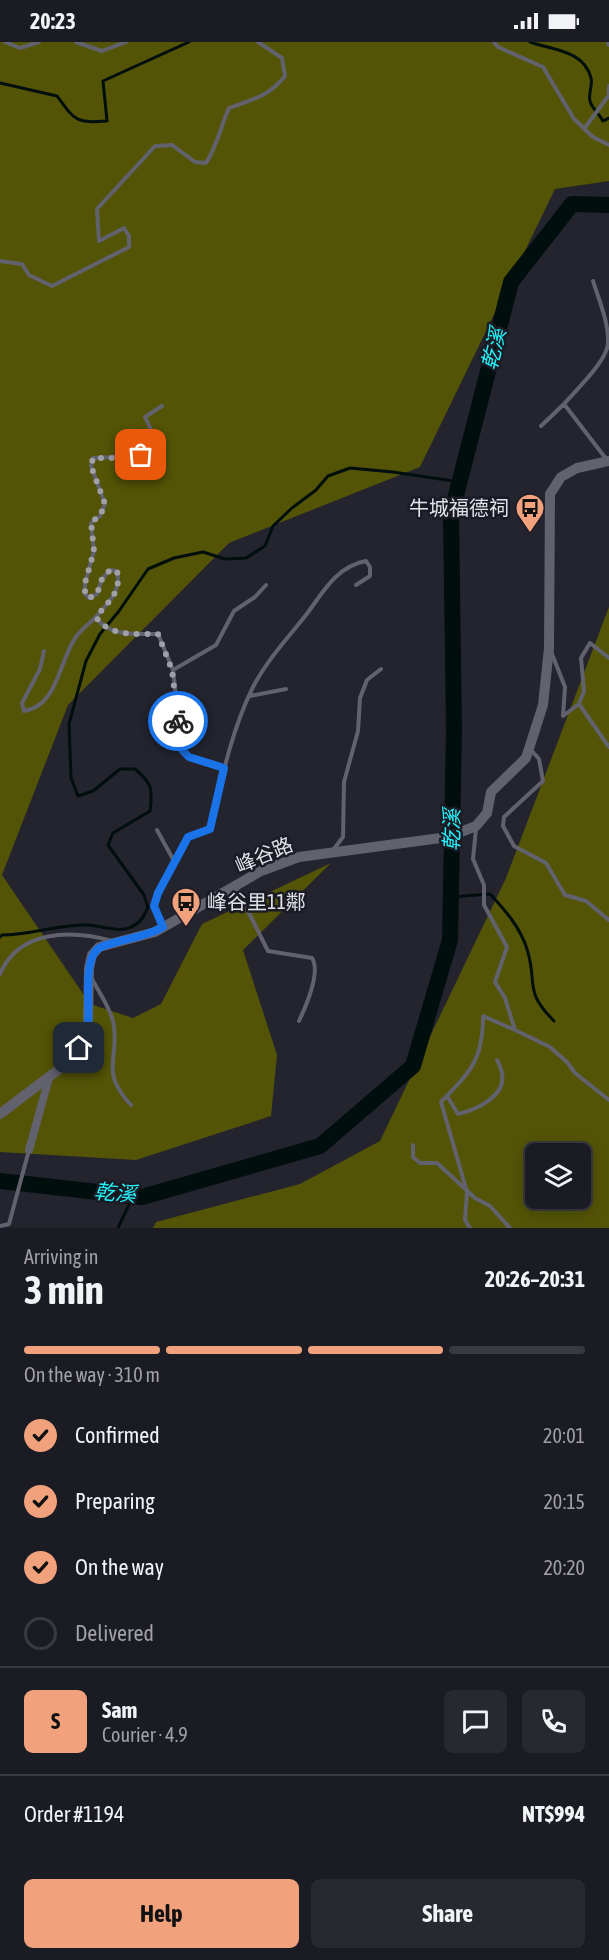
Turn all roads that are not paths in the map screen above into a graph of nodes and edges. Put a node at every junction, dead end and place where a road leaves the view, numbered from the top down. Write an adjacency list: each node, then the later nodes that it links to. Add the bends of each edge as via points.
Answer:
1 (5, 42): 2 (lane, via 20,48)
2 (39, 42)
3 (76, 42): 4 (lane, via 102,51)
4 (126, 42)
5 (258, 42): 10 (lane, via 282,58 285,76 274,90 229,108 217,146 206,163 195,162 172,145 155,146 97,209 99,241 124,228 129,247 52,286 29,275 22,264)
6 (494, 42): 8 (lane, via 543,66 574,120)
7 (609, 86): 8 (lane, via 609,95)
8 (584, 129): 9 (lane)
9 (609, 145)
10 (0, 261)
11 (593, 280): 12 (lane, via 608,326 608,345 600,361)
12 (564, 404): 14 (lane); 15 (lane)
13 (162, 406): 18 (lane, via 145,417 159,447 141,455 125,450 113,458 93,458 91,466 105,504 100,516 91,522 94,551 85,594 89,598 97,594 110,570 117,571 120,582)
14 (541, 426)
15 (608, 461): 19 (street, via 577,468 561,477 550,494)
16 (266, 585): 23 (lane, via 234,611 216,645)
17 (356, 585): 25 (lane, via 370,576 366,561 345,568 329,584 280,645)
18 (96, 617): 20 (lane, via 76,636 46,698 33,710 24,711 22,703 40,669); 23 (lane, via 101,624 123,633 158,634)
19 (549, 648): 26 (lane, via 565,687 563,716); 28 (street, via 543,705)
20 (44, 651)
21 (609, 658): 26 (lane, via 590,643 581,658 584,691)
22 (381, 669): 32 (lane, via 367,680 360,698 358,731 344,782 343,837)
23 (172, 670): 29 (lane, via 182,750 189,757)
24 (286, 689): 25 (lane)
25 (249, 696): 29 (lane)
26 (579, 704): 27 (lane)
27 (609, 747)
28 (530, 748): 30 (street, via 526,758 491,792 487,813); 35 (lane, via 539,759 543,781 504,817 503,826 514,846 546,863 565,896 585,901)
29 (224, 768): 33 (lane, via 210,829 188,837)
30 (476, 826): 32 (street, 峰谷路, via 448,837); 41 (lane, via 473,859 482,877 484,905 507,947 495,982 505,998)
31 (157, 830): 33 (lane)
32 (330, 853): 34 (street, 峰谷路, via 299,857)
33 (174, 862): 36 (lane, via 154,906)
34 (235, 886): 36 (street, 峰谷路); 40 (lane, via 268,951 312,958 315,962 306,1006)
35 (609, 920)
36 (163, 927): 37 (street, 峰谷路)
37 (119, 943): 38 (lane, via 93,935 47,935 20,948); 39 (street, 峰谷路, via 99,947 92,955)
38 (0, 974)
39 (89, 975): 43 (street, 峰谷路, via 88,1024 79,1048); 46 (lane, via 113,1022 112,1073 118,1091)
40 (299, 1020)
41 (515, 1030): 44 (lane, via 483,1016 480,1054); 45 (lane, via 550,1047 575,1074)
42 (497, 1060): 44 (lane, via 503,1076 491,1099 472,1111 458,1114)
43 (49, 1078): 47 (street, 峰谷路); 49 (street)
44 (447, 1096): 50 (lane, via 441,1102)
45 (609, 1100)
46 (131, 1105)
47 (0, 1114)
48 (413, 1144): 50 (lane, via 413,1157 420,1163 437,1163)
49 (29, 1150): 52 (lane)
50 (466, 1188): 53 (lane, via 465,1220); 54 (lane)
51 (0, 1226): 52 (lane)
52 (10, 1226)
53 (470, 1228)
54 (510, 1228)

